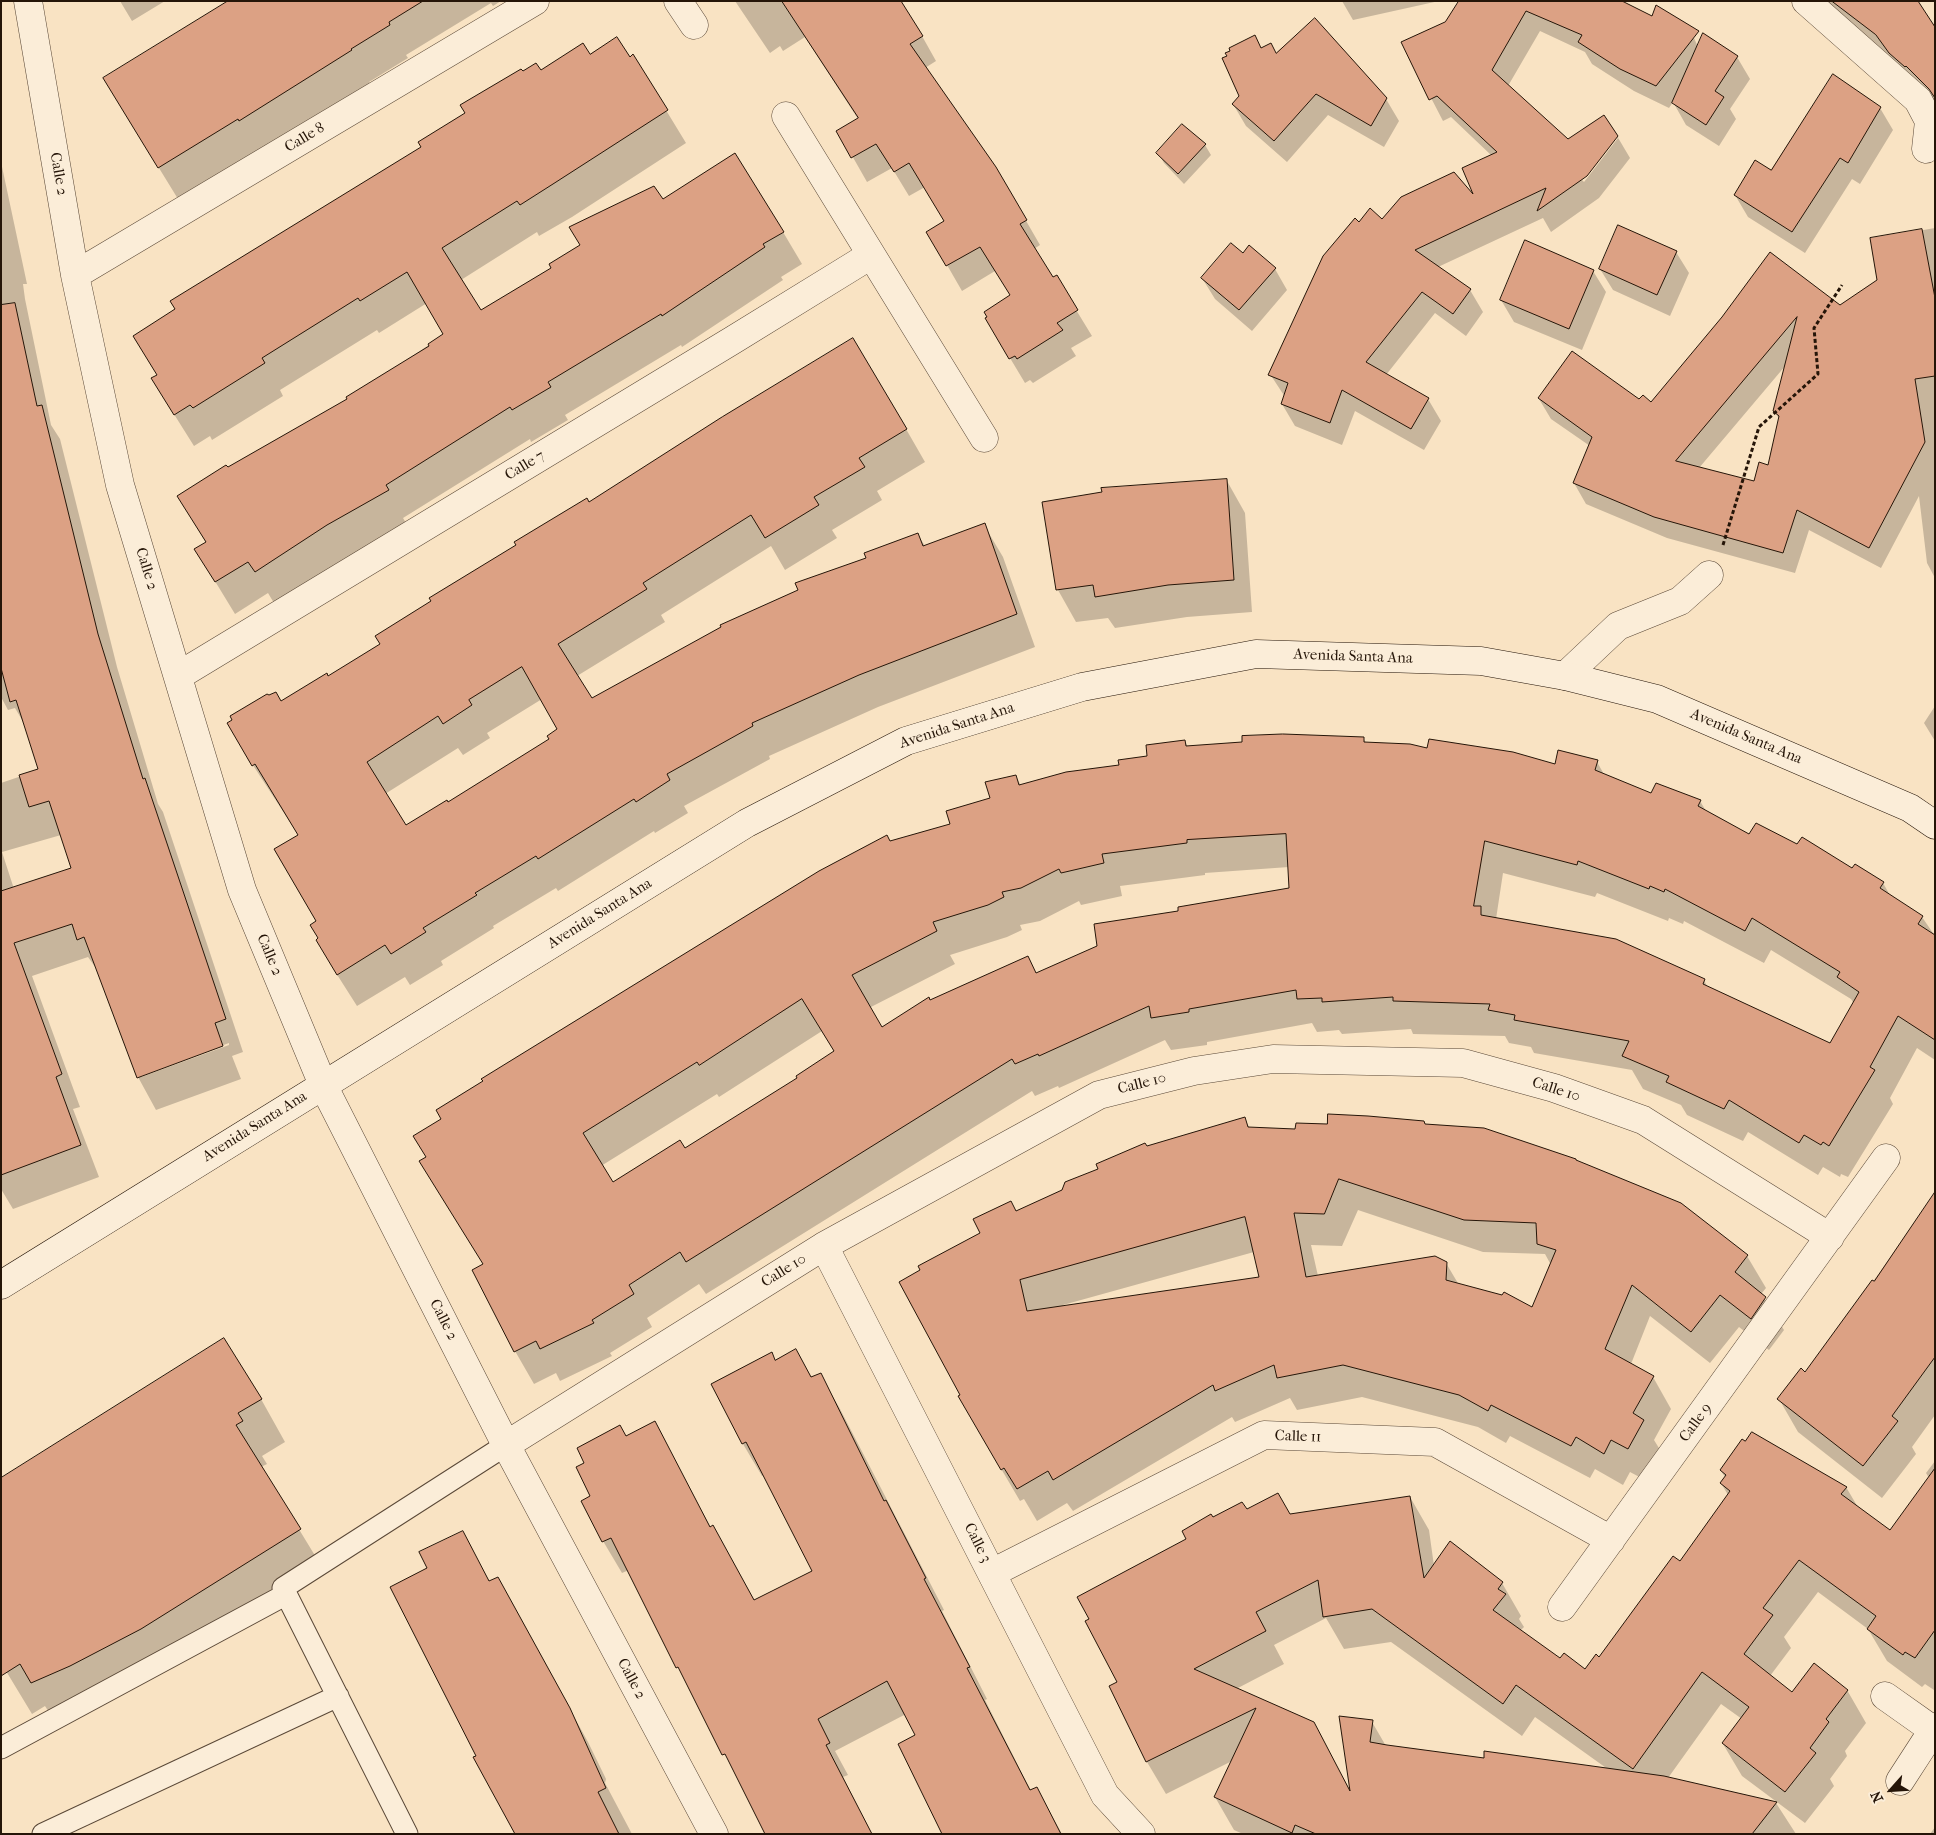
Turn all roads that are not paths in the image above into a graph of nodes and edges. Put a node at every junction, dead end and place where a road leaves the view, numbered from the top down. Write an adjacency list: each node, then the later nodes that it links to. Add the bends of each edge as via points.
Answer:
1 (28, 1): 9 (street, Calle 2)
2 (535, 1): 9 (street, Calle 8)
3 (678, 1): 5 (street)
4 (1806, 1): 7 (street, via 1918,100 1929,121)
5 (694, 25)
6 (786, 116): 8 (street)
7 (1926, 149)
8 (871, 255): 10 (street); 12 (street, Calle 7)
9 (75, 275): 12 (street, Calle 2, via 120,485)
10 (984, 438)
11 (1709, 575): 13 (street, via 1680,601 1618,626)
12 (178, 676): 15 (street, Calle 2, via 242,890)
13 (1565, 676): 14 (street, Avenida Santa Ana, via 1657,699 1910,808); 15 (street, Avenida Santa Ana, via 1481,661 1256,654 1082,688 906,740 746,823)
14 (1935, 825)
15 (324, 1085): 19 (street, Avenida Santa Ana); 20 (street, Calle 2)
16 (1886, 1158): 17 (street, Calle 9)
17 (1830, 1237): 18 (street, Calle 10, via 1643,1120 1554,1088 1463,1063 1273,1059 1194,1071 1099,1095); 21 (street, Calle 9)
18 (824, 1246): 20 (street, Calle 10); 22 (street, Calle 3)
19 (1, 1285)
20 (506, 1445): 23 (lane, via 283,1588); 32 (street, Calle 2)
21 (1611, 1540): 22 (street, Calle 11, via 1435,1442 1264,1435); 24 (street, Calle 9)
22 (992, 1573): 33 (street, Calle 3, via 1104,1795)
23 (286, 1595): 25 (lane); 28 (lane)
24 (1562, 1608)
25 (338, 1696): 30 (lane); 31 (lane)
26 (1885, 1696): 27 (street)
27 (1934, 1728): 29 (street)
28 (1, 1748)
29 (1900, 1781)
30 (43, 1834)
31 (407, 1834)
32 (714, 1834)
33 (1141, 1834)

